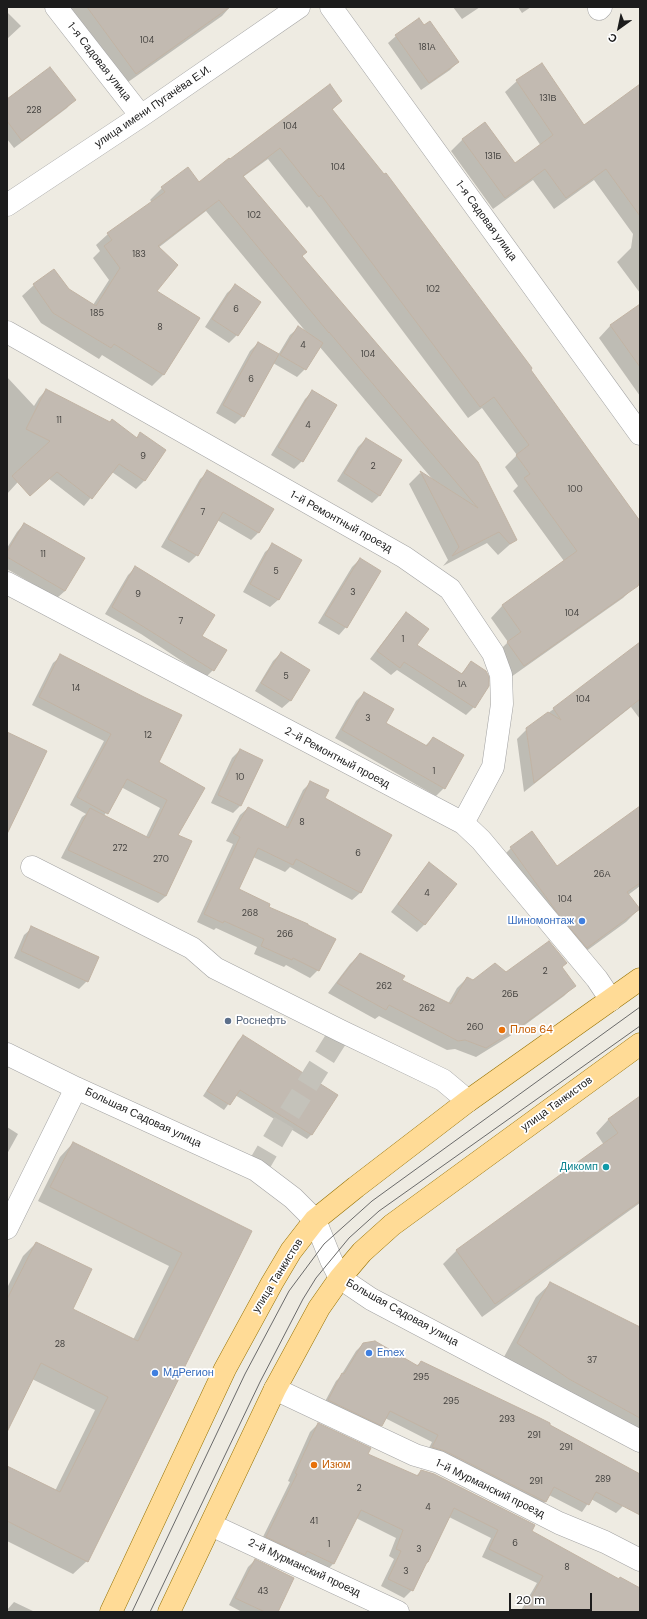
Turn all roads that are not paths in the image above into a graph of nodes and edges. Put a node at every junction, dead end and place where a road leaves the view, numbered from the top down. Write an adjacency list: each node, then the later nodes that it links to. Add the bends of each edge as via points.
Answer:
1 (56, 7): 4 (street, 1-я Садовая улица)
2 (299, 7): 4 (street, улица имени Пугачёва Е.И.)
3 (331, 7): 7 (street, 1-я Садовая улица)
4 (141, 116): 5 (street, улица имени Пугачёва Е.И.)
5 (7, 205)
6 (7, 332): 9 (street, 1-й Ремонтный проезд, via 404,557 450,589 493,653 501,675 502,704 493,767)
7 (640, 434)
8 (7, 583): 9 (street, 2-й Ремонтный проезд)
9 (463, 823): 12 (street, 2-й Ремонтный проезд, via 486,846 597,979)
10 (32, 867): 16 (street, via 192,948 215,968 443,1080)
11 (640, 979): 12 (main road, улица Танкистов)
12 (611, 1000): 16 (main road, улица Танкистов)
13 (640, 1044): 19 (main road, улица Танкистов, via 392,1225 362,1252)
14 (7, 1054): 15 (street, Большая Садовая улица)
15 (76, 1088): 17 (street, Большая Садовая улица, via 256,1170 293,1198); 18 (street)
16 (468, 1101): 17 (main road, улица Танкистов)
17 (315, 1220): 19 (street, Большая Садовая улица); 24 (main road, улица Танкистов, via 291,1250 225,1369)
18 (7, 1228)
19 (340, 1278): 20 (main road, улица Танкистов, via 319,1308); 21 (street, Большая Садовая улица, via 371,1299)
20 (275, 1389): 22 (main road, улица Танкистов); 23 (street, 1-й Мурманский проезд, via 414,1455 440,1462 559,1523)
21 (640, 1441)
22 (211, 1525): 25 (main road, улица Танкистов); 26 (street, 2-й Мурманский проезд)
23 (640, 1560)
24 (111, 1612)
25 (169, 1612)
26 (398, 1612)

